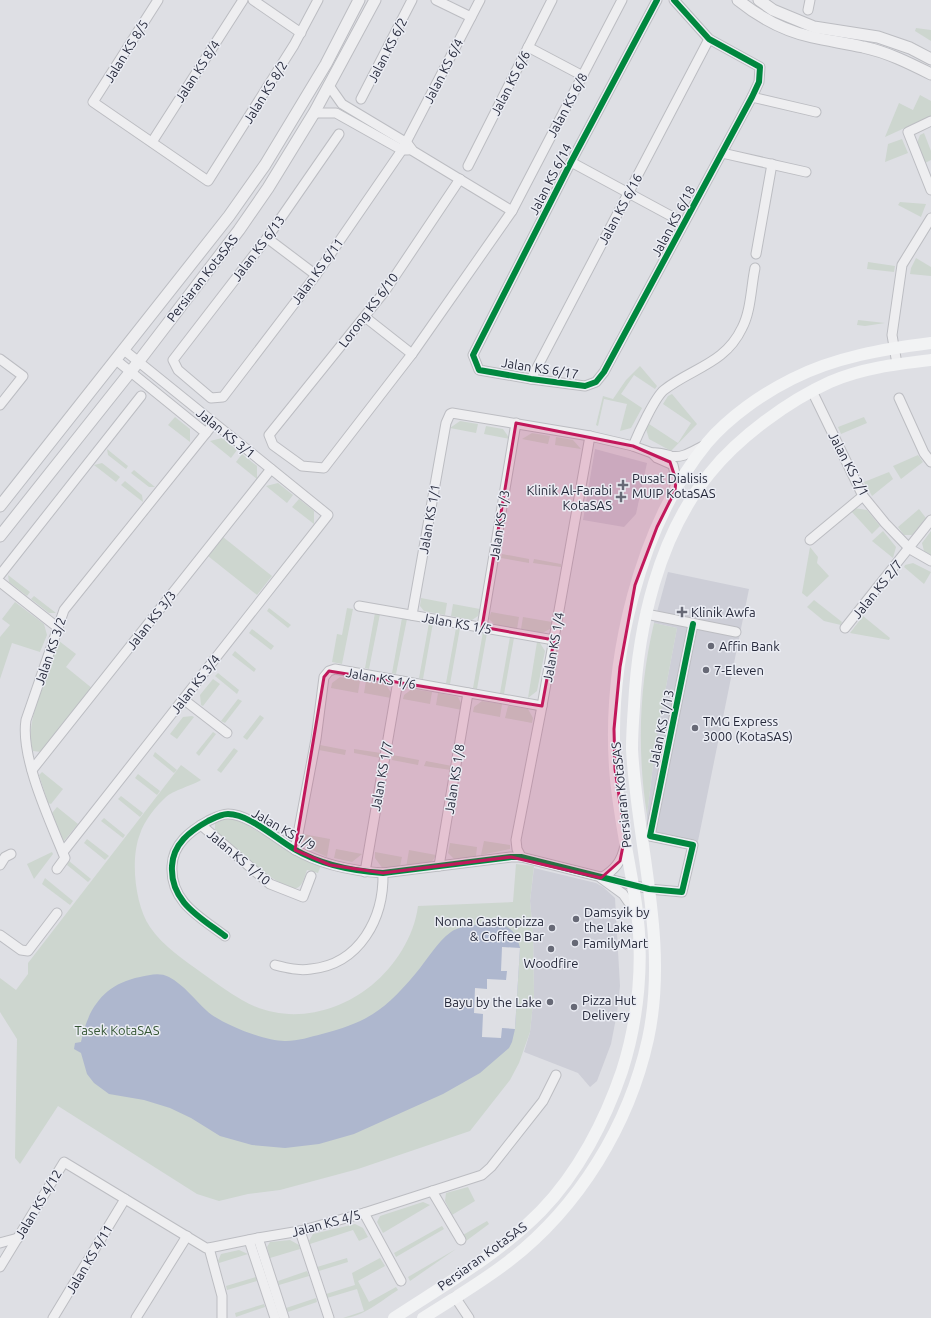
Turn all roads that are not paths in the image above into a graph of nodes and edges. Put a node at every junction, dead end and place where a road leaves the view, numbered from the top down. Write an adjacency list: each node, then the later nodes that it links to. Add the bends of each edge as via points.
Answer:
1 (158, 0): 32 (street, Jalan KS 8/5, via 93,102)
2 (243, 0): 32 (street, Jalan KS 8/4)
3 (253, 0): 19 (street)
4 (318, 0): 19 (street, Jalan KS 8/2)
5 (359, 0): 52 (street, Persiaran KotaSAS, via 326,64 265,165 229,216)
6 (375, 0): 25 (street, Persiaran KotaSAS)
7 (412, 0): 27 (street, Jalan KS 6/2)
8 (436, 0): 18 (street)
9 (480, 0): 18 (street, Jalan KS 6/4)
10 (552, 0): 21 (street, Jalan KS 6/6)
11 (622, 0): 24 (street, Jalan KS 6/8)
12 (657, 0): 35 (street, Jalan KS 6/14)
13 (674, 0): 20 (street)
14 (738, 0): 23 (street, via 766,19 788,29 810,37 886,54)
15 (759, 0): 22 (street, via 773,10 814,28 878,37 910,48)
16 (810, 0): 17 (street)
17 (808, 10)
18 (471, 17): 33 (street, Jalan KS 6/4)
19 (301, 33): 32 (street, Jalan KS 8/2, via 208,181)
20 (709, 39): 26 (street, Jalan KS 6/18, via 760,67 759,82); 41 (street, Jalan KS 6/16)
21 (528, 47): 24 (street); 37 (street, Jalan KS 6/6)
22 (931, 59)
23 (931, 74)
24 (582, 76): 42 (street, Jalan KS 6/8)
25 (330, 87): 29 (street, Persiaran KotaSAS); 33 (street, via 342,104)
26 (752, 97): 28 (street); 34 (street, Jalan KS 6/18)
27 (361, 100)
28 (816, 112)
29 (314, 113): 33 (street, via 336,113); 57 (street, Persiaran KotaSAS, via 239,230)
30 (931, 122): 40 (street, via 908,132)
31 (339, 134): 45 (street, Jalan KS 6/13)
32 (152, 142)
33 (404, 146): 39 (street); 48 (street, Jalan KS 6/11)
34 (722, 153): 36 (street); 44 (street, Jalan KS 6/18)
35 (571, 162): 41 (street); 59 (street, Jalan KS 6/14, via 473,355)
36 (772, 164): 38 (street); 46 (street)
37 (468, 166)
38 (806, 172)
39 (460, 179): 42 (street); 49 (street, Lorong KS 6/10, via 385,291)
40 (931, 190)
41 (628, 193): 44 (street); 61 (street, Jalan KS 6/16)
42 (512, 211): 53 (street, Jalan KS 6/8)
43 (931, 218): 51 (street, via 902,265 892,328)
44 (684, 223): 62 (street, Jalan KS 6/18, via 604,372)
45 (267, 238): 48 (street); 65 (street, Jalan KS 6/13, via 173,360 178,370 211,398)
46 (756, 254)
47 (755, 268): 74 (street, via 742,329 726,351 713,362 663,391 640,428)
48 (316, 275): 65 (street, Jalan KS 6/11)
49 (364, 317): 53 (street); 71 (street, Lorong KS 6/10)
50 (931, 343): 51 (main road, Persiaran KotaSAS)
51 (894, 348): 58 (street); 73 (main road, Persiaran KotaSAS, via 843,359 792,379 744,410)
52 (124, 350): 55 (street, Persiaran KotaSAS); 57 (street, Jalan KS 3/1)
53 (412, 354): 71 (street, Jalan KS 6/8, via 324,468 302,466 273,446)
54 (0, 359): 67 (street, via 22,376)
55 (116, 360): 60 (street, Jalan KS 3/1); 80 (street, Persiaran KotaSAS)
56 (931, 360): 58 (main road, Persiaran KotaSAS)
57 (139, 361): 60 (street, Persiaran KotaSAS); 68 (street, Jalan KS 3/1)
58 (897, 364): 63 (main road, Persiaran KotaSAS, via 846,376)
59 (479, 370): 61 (street, Jalan KS 6/17)
60 (130, 372): 70 (street, Jalan KS 3/1); 83 (street, Persiaran KotaSAS)
61 (531, 380): 62 (street, Jalan KS 6/17, via 585,386)
62 (596, 382)
63 (812, 391): 79 (street, Jalan KS 2/1); 90 (main road, Persiaran KotaSAS, via 770,418 709,473 677,526 655,580)
64 (141, 396): 87 (street)
65 (222, 397)
66 (899, 398): 76 (street, via 924,453)
67 (0, 405)
68 (214, 423): 70 (street, Jalan KS 3/2); 77 (street, Jalan KS 3/1)
69 (516, 423): 72 (street); 91 (street, Jalan KS 1/1, via 452,413 448,418); 94 (street, Jalan KS 1/3)
70 (206, 433): 93 (street, Jalan KS 3/2, via 64,610)
71 (269, 435)
72 (590, 436): 74 (street); 97 (street, Jalan KS 1/4)
73 (707, 443): 75 (street, via 677,457); 78 (main road, Persiaran KotaSAS)
74 (633, 446): 75 (street)
75 (652, 453): 78 (street, via 673,465)
76 (931, 462)
77 (271, 469): 81 (street, Jalan KS 3/1); 103 (street, Jalan KS 3/3)
78 (675, 491): 105 (main road, Persiaran KotaSAS, via 656,527 639,573 629,610 620,667 614,745)
79 (864, 496): 84 (street); 85 (street, Jalan KS 2/1, via 885,524)
80 (0, 506)
81 (328, 515): 100 (street, Jalan KS 3/4)
82 (931, 520): 85 (street, Jalan KS 2/7)
83 (0, 536)
84 (810, 540)
85 (910, 549): 86 (street, Jalan KS 2/1); 95 (street, Jalan KS 2/7)
86 (931, 561)
87 (0, 575)
88 (0, 582): 93 (street)
89 (360, 606): 91 (street, Jalan KS 1/5)
90 (646, 614): 92 (street); 119 (main road, Persiaran KotaSAS, via 636,667 632,747)
91 (412, 615): 94 (street, Jalan KS 1/5)
92 (693, 624): 96 (street); 106 (street, Jalan KS 1/13)
93 (57, 627): 103 (street, Jalan KS 3/2, via 26,720 25,741)
94 (482, 627): 97 (street, Jalan KS 1/5)
95 (845, 628)
96 (736, 632)
97 (554, 640): 101 (street, Jalan KS 1/4)
98 (398, 680): 99 (street, Jalan KS 1/6); 107 (street, Jalan KS 1/6, via 335,669 324,677 316,739); 114 (street, Jalan KS 1/7)
99 (468, 693): 101 (street, Jalan KS 1/6); 112 (street, Jalan KS 1/8)
100 (183, 699): 102 (street); 108 (street, Jalan KS 3/4)
101 (542, 706): 110 (street, Jalan KS 1/4, via 516,840)
102 (227, 733)
103 (32, 770): 108 (street, Jalan KS 3/2)
104 (201, 825): 107 (street, Jalan KS 1/9, via 217,816 238,816 253,822); 116 (street, Jalan KS 1/10, via 274,886 304,897); 123 (street, Jalan KS 1/9, via 181,840 172,860 171,875 183,903)
105 (624, 836): 117 (street, via 625,845 620,861); 118 (main road, Persiaran KotaSAS)
106 (650, 836): 119 (street, Jalan KS 1/9, via 693,845 682,892)
107 (294, 850): 114 (street, Jalan KS 1/9, via 330,865)
108 (63, 852): 113 (street, Jalan KS 3/4, via 65,858)
109 (11, 854): 111 (street, via 5,857)
110 (521, 857): 112 (street, Jalan KS 1/9); 117 (street, Jalan KS 1/9)
111 (0, 865)
112 (439, 866): 115 (street, Jalan KS 1/9)
113 (57, 869)
114 (365, 872): 115 (street, Jalan KS 1/9)
115 (384, 873): 124 (street, via 384,892 378,912 368,935 354,950 338,961 317,969 298,970)
116 (311, 876)
117 (601, 878): 118 (street, Jalan KS 1/9); 121 (street, via 623,894)
118 (632, 885): 119 (street, Jalan KS 1/9); 121 (main road, Persiaran KotaSAS)
119 (649, 889): 139 (main road, Persiaran KotaSAS, via 654,964 650,1024 642,1060 617,1127 597,1162 549,1226 506,1264)
120 (57, 912): 122 (street, via 28,951 20,950)
121 (637, 914): 146 (main road, Persiaran KotaSAS, via 640,968 631,1036 612,1096 582,1155 556,1194 532,1220 489,1255)
122 (0, 935)
123 (225, 936)
124 (275, 965)
125 (556, 1076): 126 (street, Jalan KS 4/5, via 542,1102 487,1172)
126 (432, 1192): 128 (street, Jalan KS 4/5); 134 (street)
127 (125, 1199): 130 (street); 131 (street, Jalan KS 4/12, via 64,1162); 140 (street, Jalan KS 4/11)
128 (364, 1213): 129 (street, Jalan KS 4/5); 138 (street)
129 (300, 1231): 132 (street, Jalan KS 4/5); 145 (street)
130 (187, 1236): 136 (street); 141 (street)
131 (18, 1238): 135 (street); 137 (street, Jalan KS 4/12)
132 (258, 1238): 133 (street, Jalan KS 4/5); 144 (street)
133 (248, 1240): 136 (street, Jalan KS 4/5); 143 (street)
134 (461, 1240)
135 (0, 1243)
136 (209, 1248): 142 (street, via 223,1300)
137 (0, 1267)
138 (401, 1281)
139 (455, 1297): 147 (main road, Persiaran KotaSAS); 148 (street)
140 (53, 1318)
141 (136, 1318)
142 (222, 1318)
143 (275, 1318)
144 (284, 1318)
145 (329, 1318)
146 (394, 1318)
147 (423, 1318)
148 (469, 1318)

